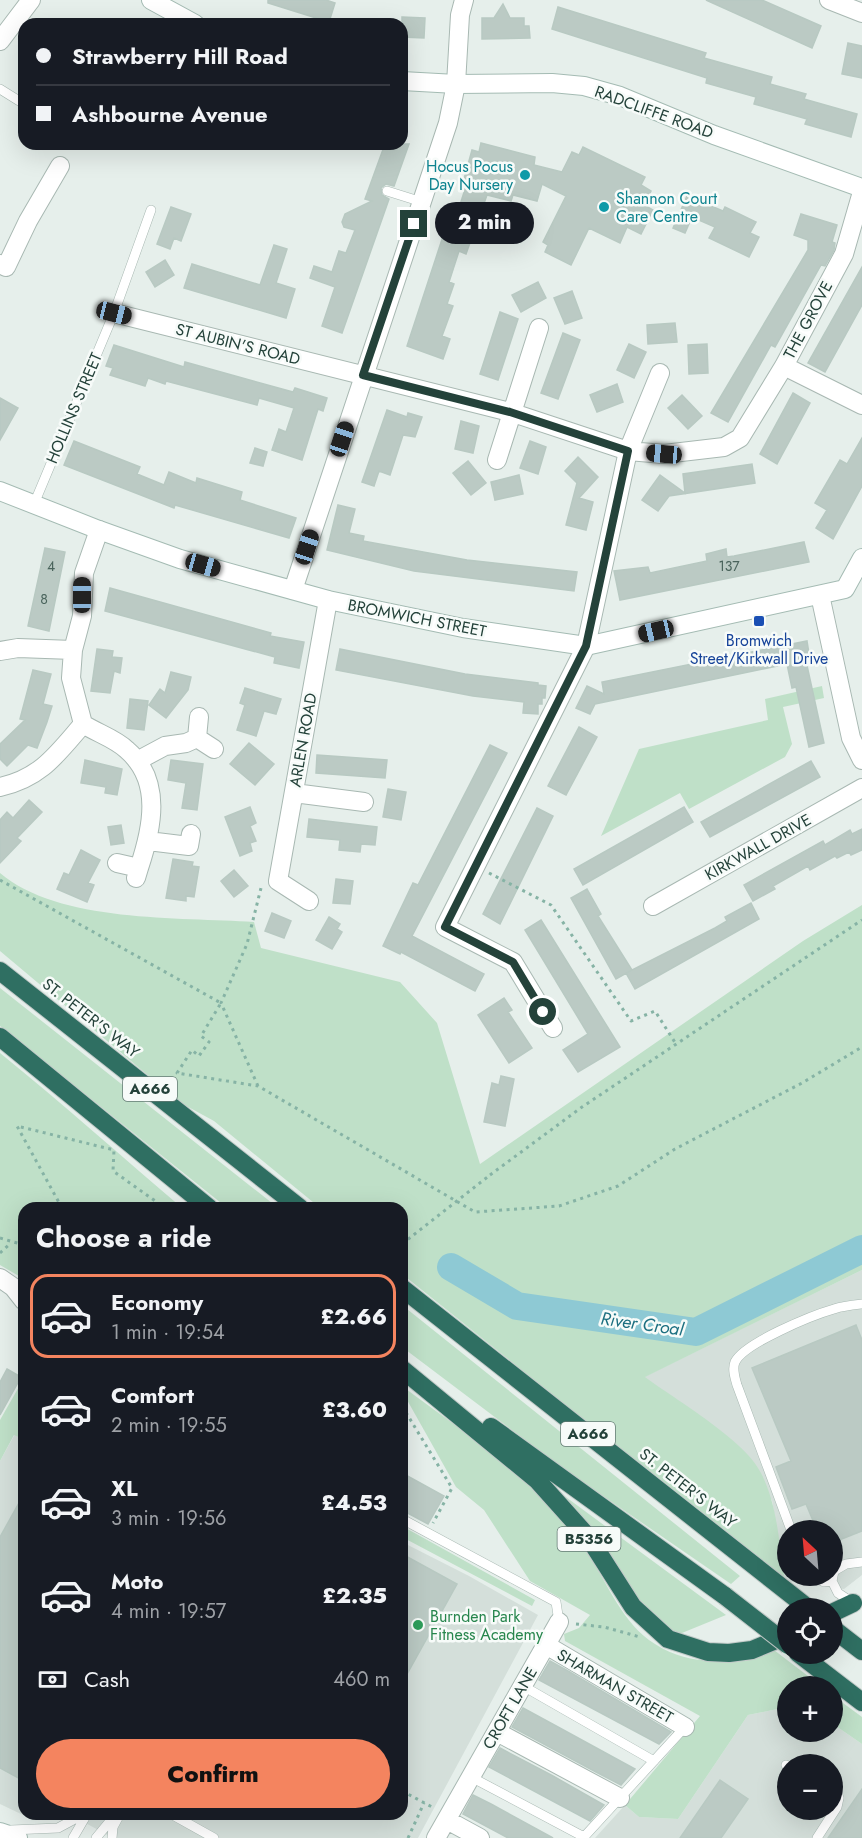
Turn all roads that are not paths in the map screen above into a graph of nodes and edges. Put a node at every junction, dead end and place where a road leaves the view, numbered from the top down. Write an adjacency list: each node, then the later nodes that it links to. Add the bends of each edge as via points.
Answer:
1 (151, 0): 6 (street)
2 (464, 0): 9 (street)
3 (829, 0): 5 (street)
4 (22, 4): 7 (street)
5 (862, 13)
6 (184, 18)
7 (0, 41)
8 (408, 81): 9 (street, RADCLIFFE ROAD)
9 (456, 84): 13 (street, RADCLIFFE ROAD, via 584,86 620,96 714,135); 16 (street, via 448,123)
10 (0, 90): 11 (lane)
11 (18, 100)
12 (60, 166): 19 (street)
13 (862, 188)
14 (387, 190): 16 (lane)
15 (862, 192): 18 (street, THE GROVE)
16 (422, 202): 24 (street)
17 (152, 210): 20 (lane, HOLLINS STREET)
18 (859, 216): 22 (street, THE GROVE, via 844,254)
19 (2, 269)
20 (114, 313): 24 (street, ST AUBIN'S ROAD); 30 (lane, HOLLINS STREET)
21 (539, 328): 26 (street)
22 (784, 366): 25 (street, THE GROVE); 27 (street, ST AUBIN'S ROAD, via 740,438 733,443 675,453)
23 (660, 374): 27 (street)
24 (363, 375): 26 (street, ST AUBIN'S ROAD); 34 (street)
25 (862, 405)
26 (510, 412): 27 (street, ST AUBIN'S ROAD); 28 (street)
27 (628, 451): 37 (street)
28 (497, 460)
29 (0, 491): 30 (street, BROMWICH STREET)
30 (34, 504): 31 (street, BROMWICH STREET)
31 (99, 530): 34 (street, BROMWICH STREET); 38 (street, via 84,573 82,616)
32 (862, 558): 33 (street)
33 (854, 586): 35 (street, BROMWICH STREET)
34 (293, 590): 36 (street, BROMWICH STREET)
35 (820, 595): 37 (street, BROMWICH STREET); 44 (street, via 851,738)
36 (328, 600): 37 (street, BROMWICH STREET, via 463,628); 48 (street, ARLEN ROAD)
37 (586, 646): 56 (street, via 445,927 513,962)
38 (73, 650): 39 (street); 41 (street, via 71,678)
39 (0, 651)
40 (200, 717): 42 (street)
41 (83, 724): 45 (street, via 127,749); 46 (street, via 43,770)
42 (197, 738): 43 (street); 45 (street, via 165,746)
43 (214, 749)
44 (862, 760)
45 (138, 761): 51 (street, via 153,799)
46 (0, 787)
47 (862, 788): 54 (street, KIRKWALL DRIVE)
48 (294, 793): 49 (street); 53 (street, ARLEN ROAD, via 279,876)
49 (364, 802)
50 (191, 834): 51 (street, via 189,846)
51 (148, 841): 52 (street, via 138,873)
52 (117, 863)
53 (309, 902)
54 (653, 906)
55 (0, 971): 59 (highway, ST. PETER'S WAY / A666)
56 (553, 1028)
57 (0, 1037): 58 (highway)
58 (202, 1202)
59 (292, 1202)
60 (0, 1278): 62 (street)
61 (408, 1293): 71 (highway, ST. PETER'S WAY / A666)
62 (18, 1295)
63 (862, 1304): 66 (lane, via 818,1315 746,1349 735,1362 733,1374)
64 (408, 1365): 75 (highway, bridge)
65 (408, 1374): 77 (highway, B5356, via 537,1480 589,1538 633,1607 668,1639 708,1652 729,1653 752,1650)
66 (787, 1520)
67 (408, 1522): 74 (lane, via 556,1602)
68 (862, 1562): 69 (lane)
69 (843, 1567)
70 (834, 1586): 72 (lane, via 838,1593)
71 (795, 1598)
72 (857, 1600): 73 (highway)
73 (843, 1607)
74 (559, 1622): 78 (street, CROFT LANE)
75 (777, 1636)
76 (843, 1636): 79 (highway)
77 (777, 1640)
78 (546, 1645): 81 (street, CROFT LANE); 83 (street, SHARMAN STREET)
79 (857, 1647)
80 (811, 1664): 82 (highway)
81 (523, 1686): 84 (street, CROFT LANE); 85 (lane)
82 (862, 1702)
83 (685, 1727): 85 (lane)
84 (497, 1732): 86 (street, CROFT LANE); 87 (street)
85 (654, 1761): 87 (lane)
86 (471, 1777): 88 (street, CROFT LANE); 103 (lane)
87 (620, 1798): 103 (lane)
88 (448, 1818): 101 (street, CROFT LANE); 102 (street)
89 (73, 1820): 95 (lane, via 39,1831)
90 (82, 1820): 97 (lane)
91 (112, 1820): 98 (lane)
92 (116, 1820): 99 (lane)
93 (182, 1820): 100 (lane)
94 (828, 1820): 104 (lane)
95 (0, 1831): 96 (street)
96 (18, 1838)
97 (74, 1838)
98 (96, 1838)
99 (112, 1838)
100 (214, 1838)
101 (436, 1838)
102 (480, 1838)
103 (584, 1838)
104 (816, 1838)

